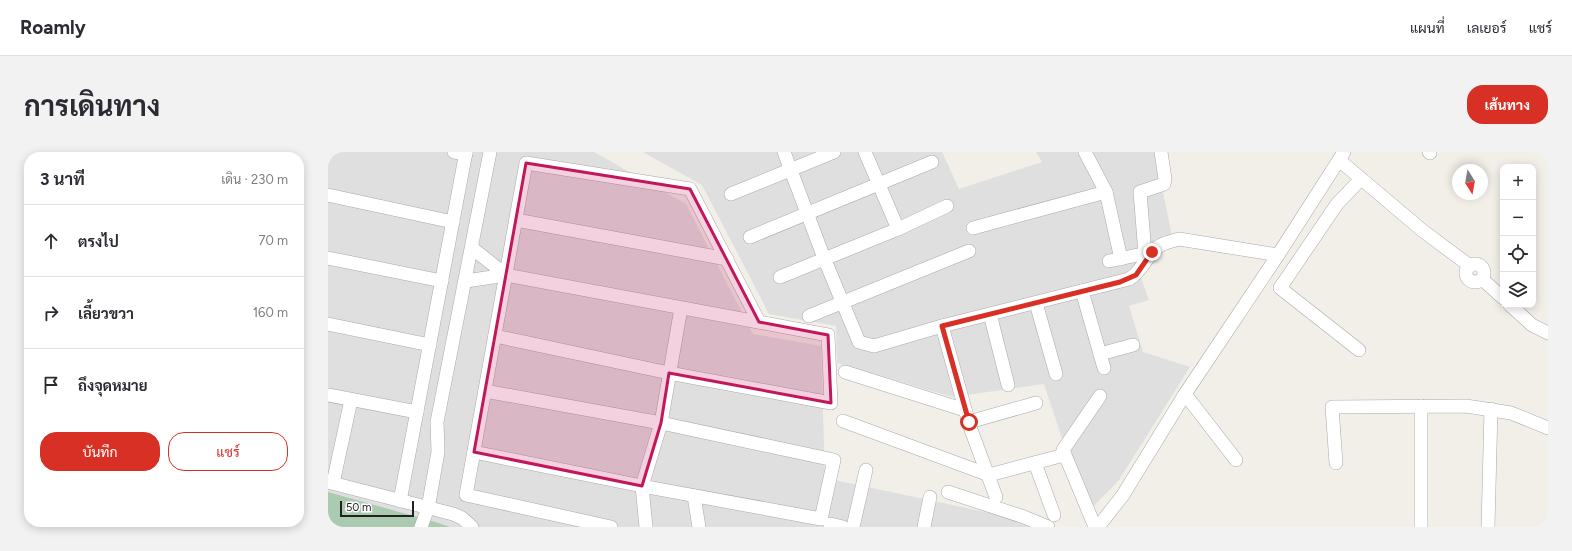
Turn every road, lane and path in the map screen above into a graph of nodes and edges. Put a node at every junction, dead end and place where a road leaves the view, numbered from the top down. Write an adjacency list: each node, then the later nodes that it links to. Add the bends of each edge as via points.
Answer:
1 (490, 152): 23 (street)
2 (784, 152): 10 (street)
3 (834, 152): 10 (street)
4 (865, 152): 12 (street)
5 (1084, 152): 13 (street)
6 (1161, 152): 25 (street, via 1164,184 1140,192)
7 (462, 153): 19 (street)
8 (1341, 156): 11 (street); 26 (street)
9 (932, 162): 12 (street)
10 (790, 169): 14 (street); 17 (street)
11 (1361, 179): 35 (street, via 1337,204); 37 (street, via 1470,266 1475,264 1481,267 1484,273 1482,279)
12 (879, 184): 17 (street); 21 (street)
13 (1106, 192): 20 (street); 25 (street, via 1115,260)
14 (731, 194)
15 (328, 195): 19 (street)
16 (947, 206): 21 (street)
17 (807, 213): 22 (street); 28 (street)
18 (516, 220): 29 (street); 29 (street, via 526,163 690,189); 30 (street)
19 (453, 222): 32 (street)
20 (973, 228)
21 (898, 229): 28 (street)
22 (750, 237)
23 (472, 248): 30 (street); 34 (street)
24 (969, 251): 38 (street)
25 (1148, 253): 26 (street, via 1160,245 1179,239); 36 (street, via 1136,275)
26 (1278, 255): 33 (street)
27 (328, 258): 32 (street)
28 (824, 258): 31 (street); 38 (street)
29 (727, 259): 44 (street)
30 (506, 275): 34 (street); 40 (street); 48 (street)
31 (780, 277)
32 (442, 280): 49 (street)
33 (1261, 280): 35 (street); 59 (street)
34 (466, 281): 85 (street, via 437,422 438,452)
35 (1280, 288): 51 (street)
36 (1082, 291): 39 (street); 52 (street)
37 (1500, 295)
38 (843, 301): 43 (street); 46 (street, via 859,342 874,346)
39 (1036, 303): 42 (street); 56 (street)
40 (681, 308): 44 (street); 55 (street)
41 (1513, 308): 47 (street, via 1532,325)
42 (990, 314): 46 (street); 57 (street)
43 (809, 316)
44 (759, 322): 55 (street, via 828,335 831,403)
45 (328, 324): 49 (street)
46 (942, 326): 67 (street)
47 (1548, 333)
48 (495, 336): 55 (street); 58 (street)
49 (430, 345): 66 (street)
50 (1133, 345): 52 (street)
51 (1358, 350)
52 (1100, 354): 53 (street)
53 (1104, 368)
54 (845, 372): 67 (street)
55 (669, 373): 69 (street)
56 (1056, 374)
57 (1008, 385)
58 (485, 391): 69 (street); 71 (street)
59 (1185, 394): 73 (street); 96 (street, via 1123,495)
60 (328, 395): 62 (street)
61 (1100, 396): 72 (street, via 1063,450)
62 (351, 400): 66 (street); 78 (street)
63 (1036, 403): 67 (street)
64 (1422, 406): 65 (street); 75 (street, via 1332,407); 97 (street)
65 (1491, 409): 70 (street, via 1511,413); 98 (street)
66 (417, 412): 84 (street)
67 (967, 416): 77 (street)
68 (843, 421): 77 (street)
69 (661, 423): 79 (street); 81 (street, via 834,460 821,519)
70 (1548, 428)
71 (474, 452): 79 (street); 89 (street, via 466,495)
72 (1064, 454): 74 (street); 96 (street)
73 (1236, 460)
74 (1035, 463): 77 (street); 86 (street)
75 (1336, 463)
76 (866, 470): 94 (street)
77 (989, 475): 83 (street)
78 (331, 482): 84 (street)
79 (642, 486): 81 (street); 90 (street)
80 (948, 492): 86 (street, via 1024,517)
81 (694, 496): 91 (street)
82 (930, 497): 95 (street)
83 (996, 497)
84 (400, 501): 85 (street)
85 (428, 508): 87 (street); 88 (street, via 454,514)
86 (1051, 521)
87 (421, 527)
88 (472, 527)
89 (611, 527)
90 (646, 527)
91 (699, 527)
92 (830, 527): 93 (street, via 830,524)
93 (843, 527)
94 (853, 527)
95 (924, 527)
96 (1096, 527)
97 (1421, 527)
98 (1488, 527)

